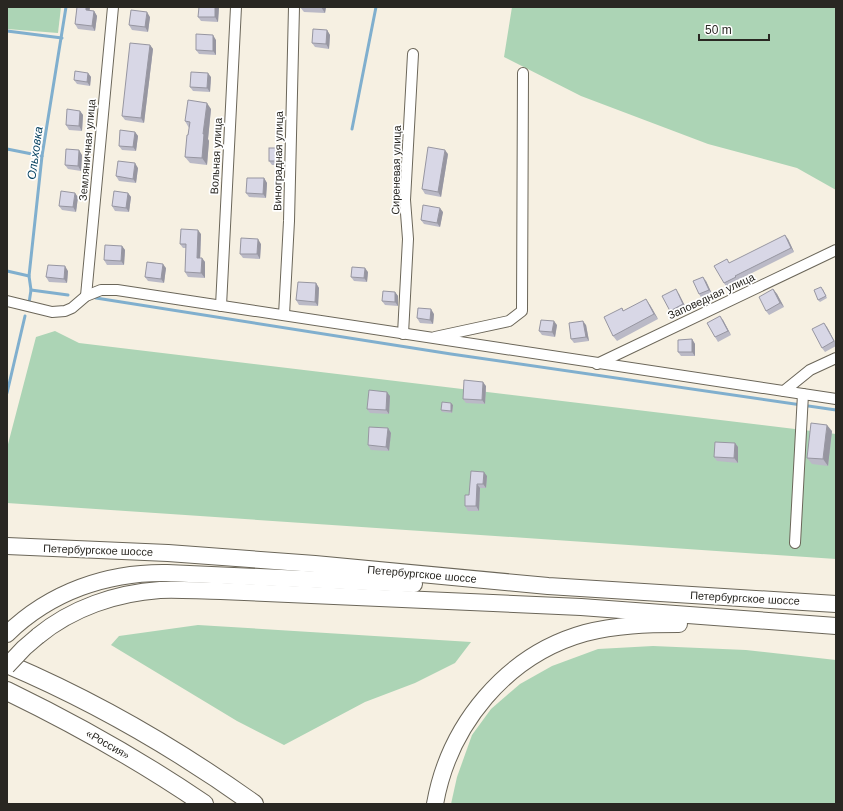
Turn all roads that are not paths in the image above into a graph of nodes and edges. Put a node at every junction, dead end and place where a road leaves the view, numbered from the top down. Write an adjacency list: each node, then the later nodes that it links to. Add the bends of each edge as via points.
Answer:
1 (112, 7): 7 (street, Земляничная улица)
2 (236, 7): 9 (street, Вольная улица)
3 (294, 7): 10 (street, Виноградная улица)
4 (413, 54): 11 (street, Сиреневая улица, via 404,200 408,239)
5 (523, 73): 12 (street, via 522,311 509,321)
6 (836, 250): 14 (street, Заповедная улица)
7 (86, 296): 8 (street, via 72,308 58,312); 9 (street, via 101,290 117,290)
8 (7, 301)
9 (221, 306): 10 (street)
10 (284, 315): 11 (street)
11 (403, 334): 12 (street)
12 (429, 338): 14 (street)
13 (836, 358): 15 (street, via 810,370)
14 (597, 364): 15 (street)
15 (784, 391): 17 (street)
16 (836, 399): 17 (street)
17 (803, 401): 18 (street)
18 (795, 542)
19 (7, 546): 20 (main road, Петербургское шоссе, via 168,553)
20 (548, 586): 21 (main road, Петербургское шоссе); 24 (main road, via 496,588 147,573 114,577 82,586 49,602 22,620)
21 (836, 604)
22 (817, 625): 23 (main road, Петербургское шоссе); 25 (main road, Петербургское шоссе, bridge, via 581,607 162,590 115,597 71,615 38,636); 31 (main road, via 631,625 584,634 554,646 512,671 478,705 460,732 446,761)
23 (836, 626)
24 (7, 634)
25 (7, 665): 30 (highway, via 109,714 195,764)
26 (7, 691): 27 (highway, «Россия», via 92,735)
27 (181, 788): 28 (main road); 29 (highway, «Россия»)
28 (198, 804)
29 (204, 804)
30 (254, 804)
31 (435, 804)

